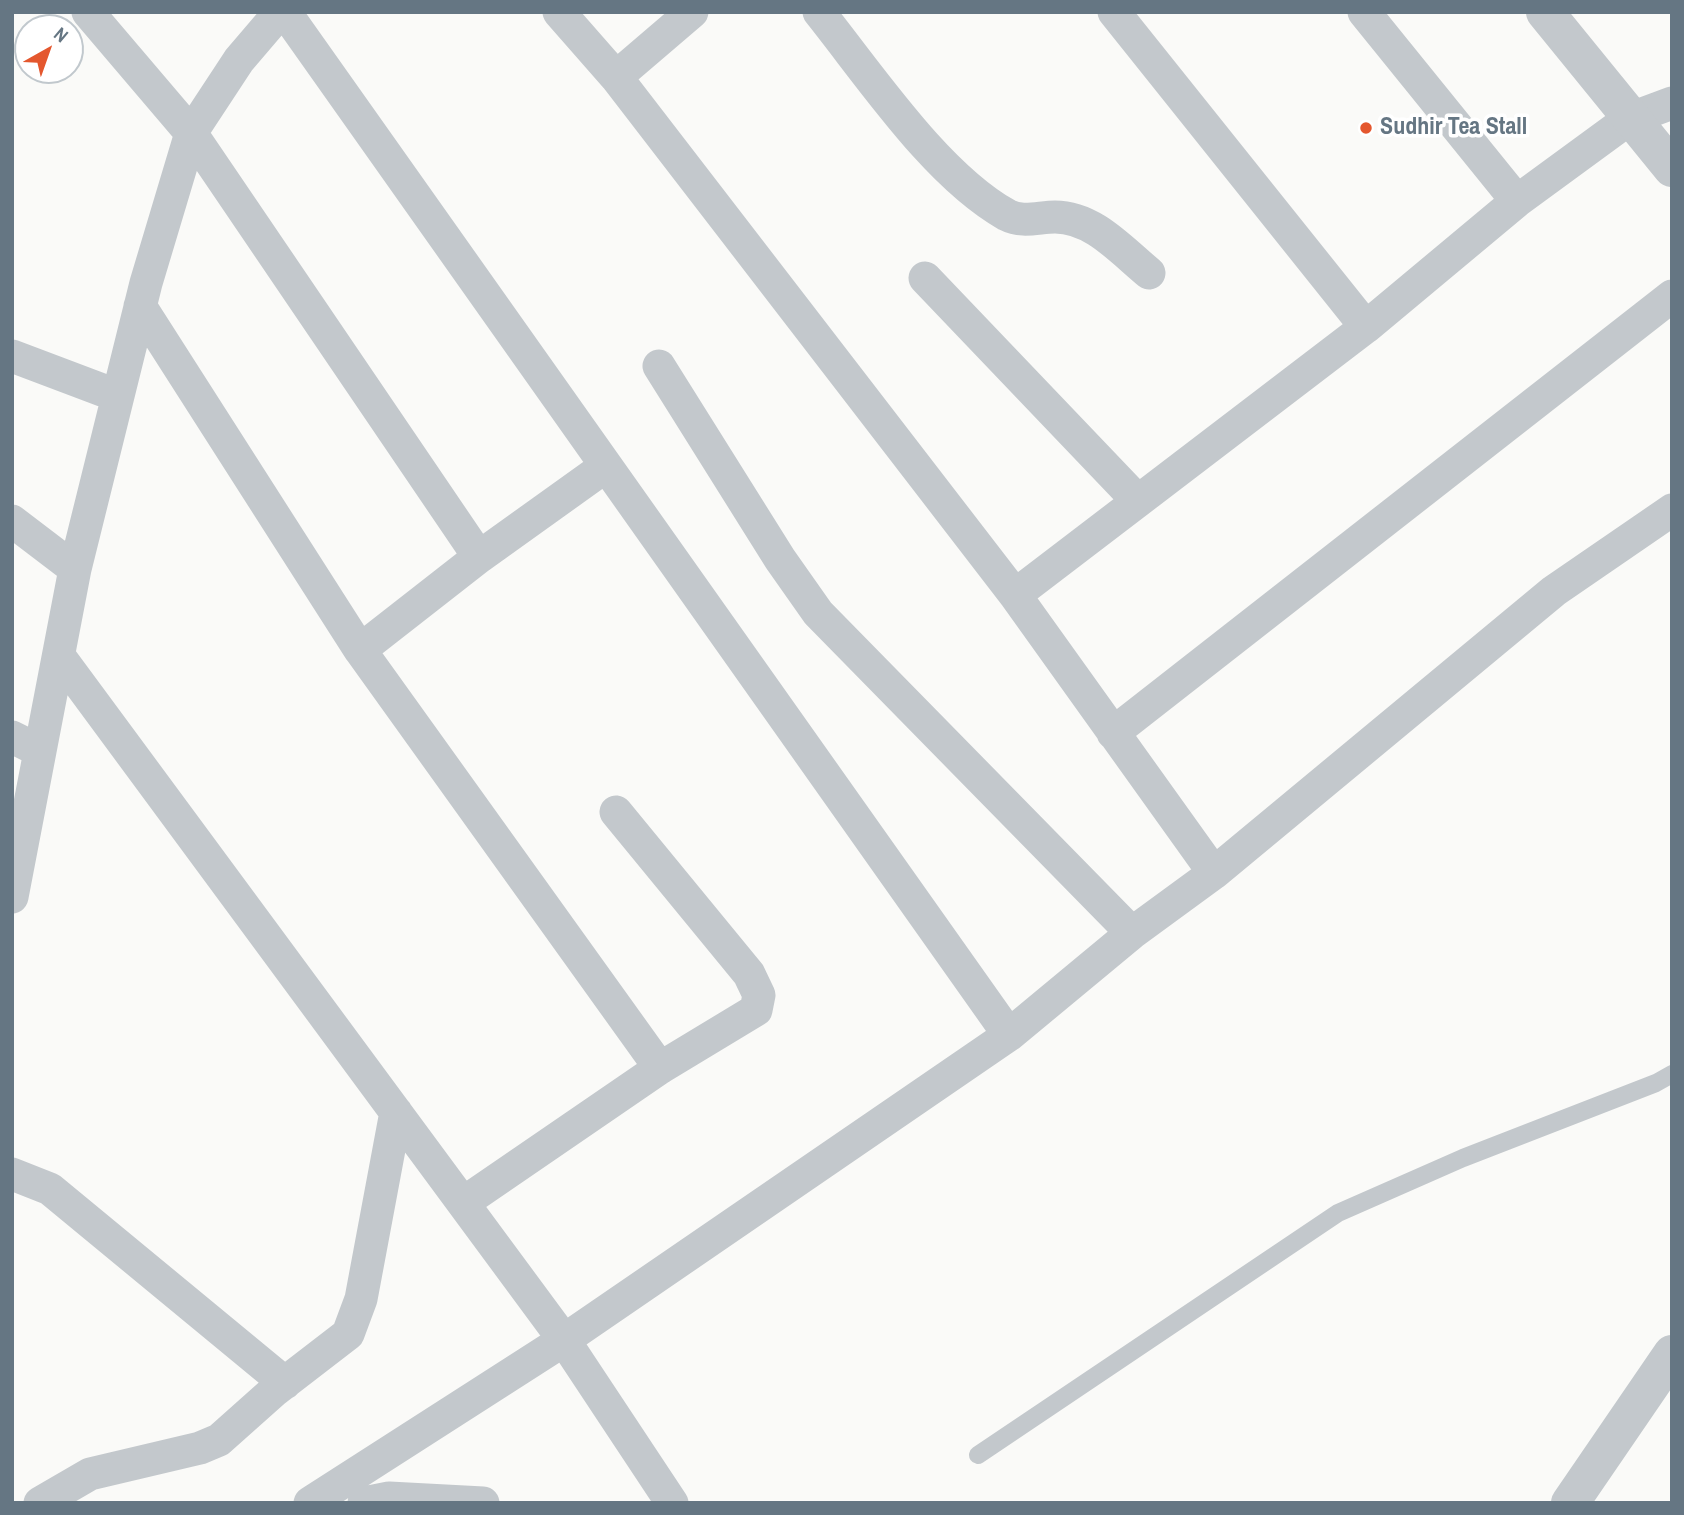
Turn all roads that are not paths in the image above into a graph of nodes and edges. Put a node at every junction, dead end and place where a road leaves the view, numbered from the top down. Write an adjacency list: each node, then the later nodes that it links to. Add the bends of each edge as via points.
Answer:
1 (88, 12): 12 (street)
2 (283, 12): 12 (street, via 239,60); 23 (street)
3 (559, 12): 9 (street)
4 (692, 12): 9 (street)
5 (819, 12): 15 (street, via 909,125 987,203 1012,217 1074,219 1094,228)
6 (1114, 12): 19 (street)
7 (1364, 12): 14 (street)
8 (1545, 12): 11 (street)
9 (616, 77): 29 (street)
10 (1672, 103): 11 (street)
11 (1629, 119): 13 (street); 14 (street)
12 (191, 133): 18 (street); 27 (street)
13 (1672, 168)
14 (1517, 201): 19 (street)
15 (1149, 273)
16 (925, 278): 24 (street)
17 (1672, 296): 32 (street)
18 (140, 306): 22 (street); 30 (street)
19 (1366, 327): 24 (street)
20 (12, 356): 22 (street)
21 (659, 366): 37 (street, via 779,559 818,613)
22 (118, 396): 28 (street)
23 (606, 466): 27 (street); 38 (street)
24 (1138, 500): 29 (street)
25 (1672, 510): 35 (street, via 1555,591)
26 (12, 521): 28 (street)
27 (479, 557): 30 (street)
28 (75, 569): 31 (street)
29 (1015, 595): 32 (street)
30 (360, 650): 39 (street)
31 (59, 656): 33 (street); 41 (street)
32 (1113, 733): 35 (street)
33 (26, 744): 36 (street)
34 (616, 812): 39 (street, via 749,974 759,995 756,1010 741,1022)
35 (1214, 873): 37 (street)
36 (12, 897)
37 (1132, 933): 38 (street)
38 (1009, 1035): 44 (street)
39 (660, 1068): 43 (street)
40 (1672, 1074): 47 (lane, via 1338,1213)
41 (396, 1112): 43 (street); 46 (street, via 357,1317 337,1346)
42 (12, 1174): 46 (street, via 50,1189)
43 (463, 1203): 44 (street)
44 (564, 1340): 49 (street); 52 (street)
45 (1672, 1354): 53 (street)
46 (285, 1383): 48 (street, via 219,1440 90,1475)
47 (978, 1455)
48 (40, 1503)
49 (310, 1503)
50 (364, 1503): 51 (street, via 389,1499)
51 (483, 1503)
52 (672, 1503)
53 (1570, 1503)

